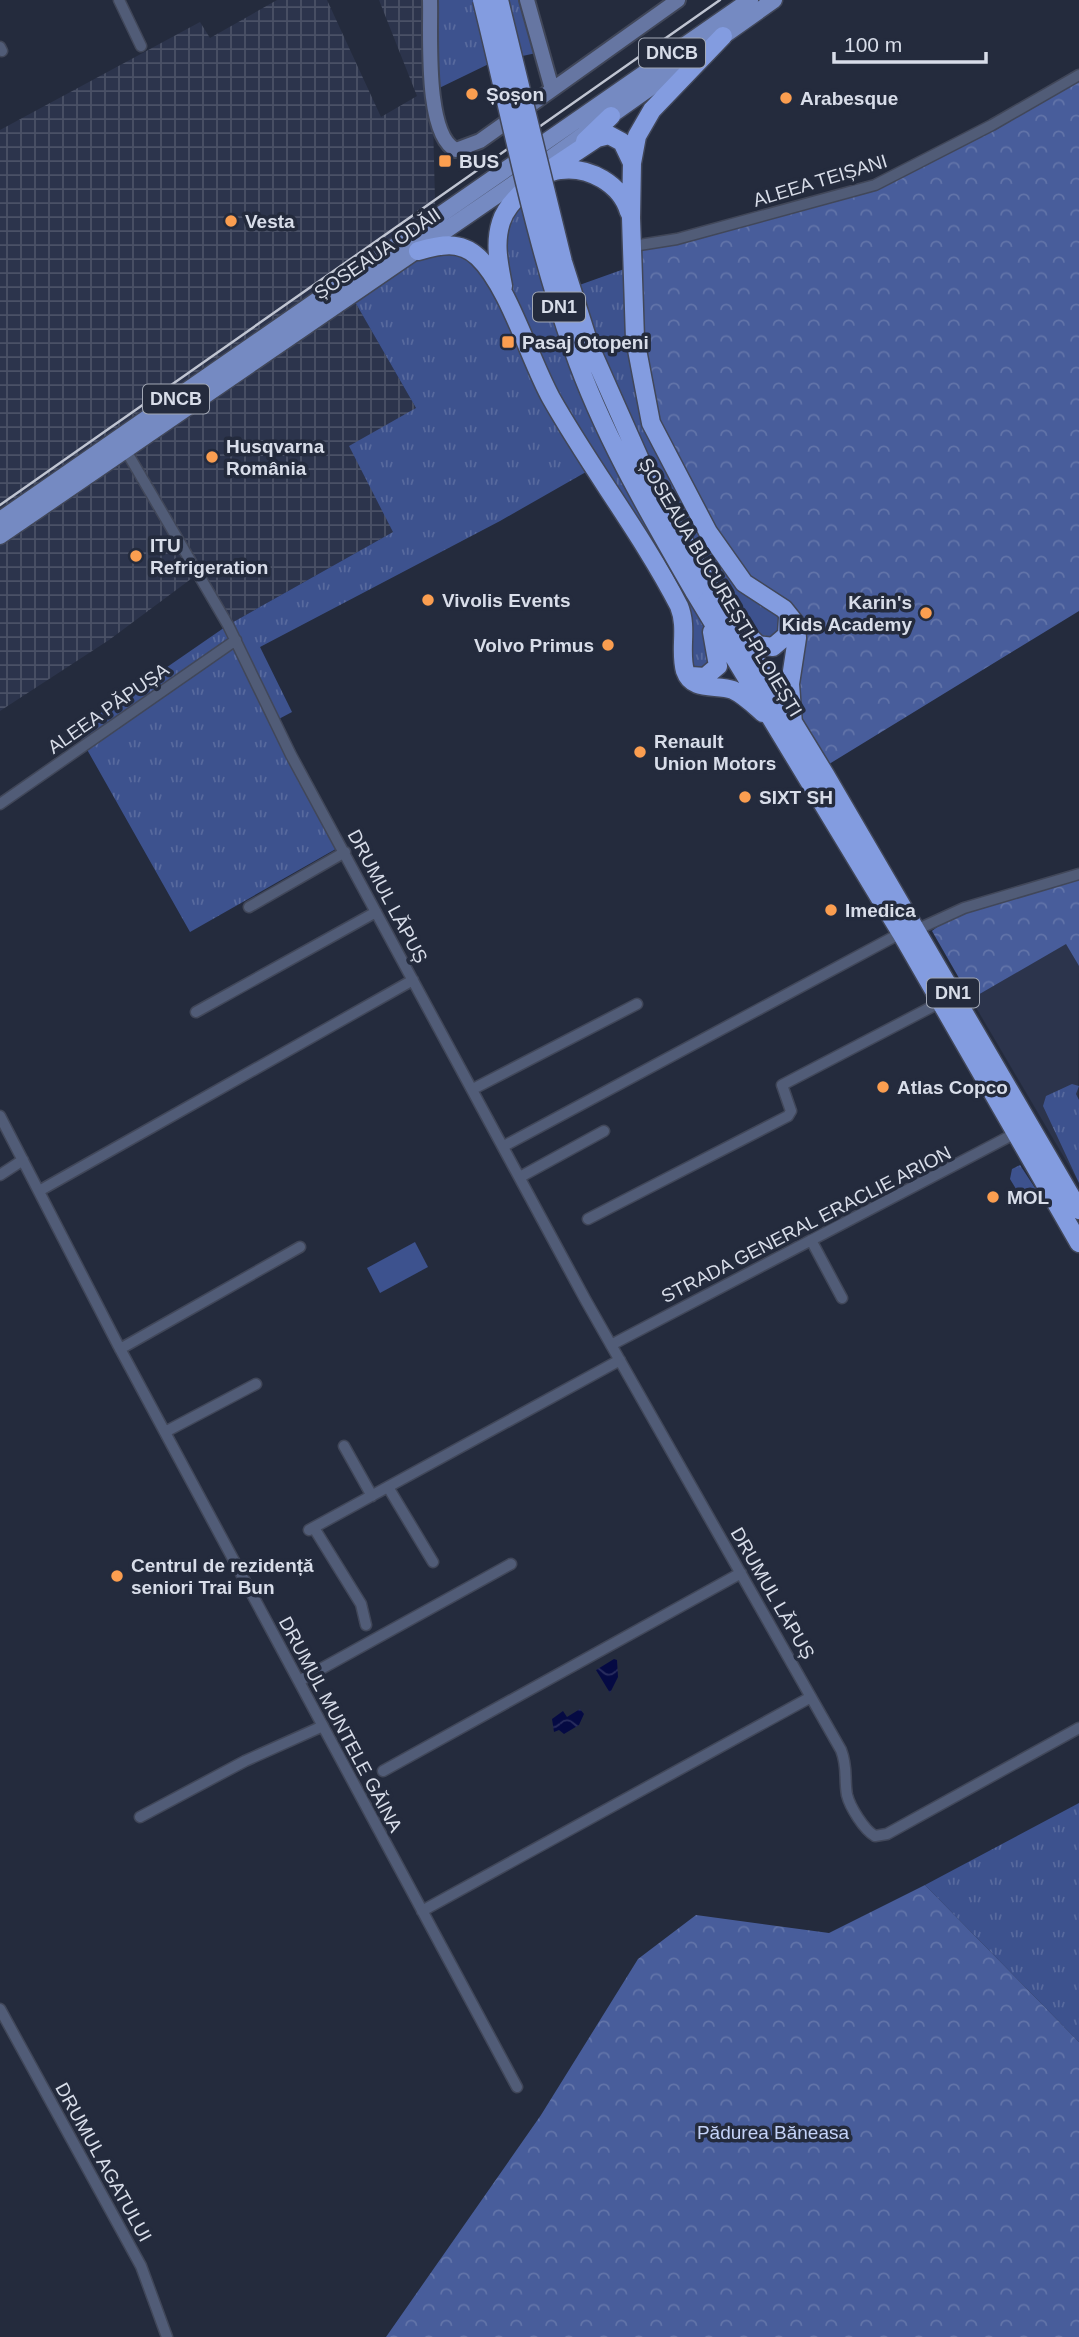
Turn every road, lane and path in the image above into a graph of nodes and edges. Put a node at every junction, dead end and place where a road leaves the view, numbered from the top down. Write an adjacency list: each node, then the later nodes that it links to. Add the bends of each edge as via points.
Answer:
1 (119, 0): 10 (street)
2 (430, 0): 12 (street, via 435,110 440,131 451,147 463,150 481,141)
3 (482, 0): 25 (highway, ȘOSEAUA BUCUREȘTI-PLOIEȘTI / DN1, bridge, via 573,352 635,488)
4 (499, 0): 25 (highway, ȘOSEAUA BUCUREȘTI-PLOIEȘTI / DN1, bridge, via 563,262 590,347)
5 (527, 0): 12 (street)
6 (678, 0): 12 (street)
7 (750, 0): 23 (main road, ȘOSEAUA ODĂII / DNCB)
8 (774, 0): 9 (main road, ȘOSEAUA ODĂII / DNCB)
9 (723, 36): 13 (main road, ȘOSEAUA ODĂII / DNCB); 14 (highway, via 646,118)
10 (141, 46)
11 (1079, 75): 18 (street, ALEEA TEIȘANI, via 875,185 677,239)
12 (552, 89)
13 (611, 116): 15 (highway); 19 (main road, ȘOSEAUA ODĂII / DNCB)
14 (631, 160): 15 (highway, via 622,142 609,135 597,138); 16 (highway, via 613,143 594,148 592,163); 17 (highway)
15 (563, 164): 16 (highway); 20 (highway, via 503,202 491,237); 21 (highway, via 516,197 502,219 497,251)
16 (607, 181): 17 (highway, via 624,198)
17 (631, 218): 18 (highway)
18 (632, 246): 27 (highway, via 636,352 657,440 729,565 751,589)
19 (418, 250): 20 (highway, via 446,244 460,247 478,257); 22 (main road, ȘOSEAUA ODĂII / DNCB)
20 (496, 283): 21 (highway)
21 (507, 302): 29 (highway, via 561,415 680,606)
22 (125, 449): 24 (main road, ȘOSEAUA ODĂII / DNCB); 28 (street, DRUMUL LĂPUȘ)
23 (0, 520)
24 (0, 536)
25 (701, 586): 26 (highway, ȘOSEAUA BUCUREȘTI-PLOIEȘTI / DN1)
26 (713, 608): 27 (highway, via 749,639 768,648 788,635); 29 (highway, via 718,666 705,677); 30 (highway, ȘOSEAUA BUCUREȘTI-PLOIEȘTI / DN1)
27 (785, 609): 30 (highway, via 797,630)
28 (236, 640): 31 (street, ALEEA PĂPUȘA); 32 (street, DRUMUL LĂPUȘ, via 291,755)
29 (685, 671): 30 (highway, via 696,684 739,694)
30 (786, 726): 36 (highway, ȘOSEAUA BUCUREȘTI-PLOIEȘTI / DN1)
31 (0, 804)
32 (345, 852): 34 (street); 35 (street, DRUMUL LĂPUȘ)
33 (1079, 874): 36 (street, via 964,908)
34 (249, 907)
35 (376, 912): 37 (street, DRUMUL LĂPUȘ); 40 (street)
36 (909, 931): 38 (highway, ȘOSEAUA BUCUREȘTI-PLOIEȘTI / DN1); 45 (street); 50 (highway, ȘOSEAUA BUCUREȘTI-PLOIEȘTI / DN1)
37 (413, 981): 41 (street, DRUMUL LĂPUȘ); 49 (street)
38 (941, 1002): 44 (highway, ȘOSEAUA BUCUREȘTI-PLOIEȘTI / DN1); 51 (street, via 782,1085 791,1111 788,1116)
39 (637, 1004): 41 (street)
40 (196, 1012)
41 (473, 1089): 45 (street, DRUMUL LĂPUȘ)
42 (0, 1116): 46 (street, DRUMUL MUNTELE GĂINA)
43 (604, 1131): 48 (street)
44 (1016, 1133): 52 (street, STRADA GENERAL ERACLIE ARION); 53 (highway, ȘOSEAUA BUCUREȘTI-PLOIEȘTI / DN1)
45 (504, 1146): 48 (street, DRUMUL LĂPUȘ)
46 (23, 1160): 47 (street); 49 (street, DRUMUL MUNTELE GĂINA)
47 (0, 1175)
48 (520, 1177): 56 (street, DRUMUL LĂPUȘ)
49 (39, 1191): 57 (street, DRUMUL MUNTELE GĂINA)
50 (1079, 1210)
51 (588, 1219)
52 (811, 1240): 55 (street); 56 (street, STRADA GENERAL ERACLIE ARION)
53 (1079, 1243)
54 (299, 1247): 57 (street)
55 (842, 1298)
56 (611, 1345): 58 (street, DRUMUL LĂPUȘ)
57 (120, 1349): 60 (street, DRUMUL MUNTELE GĂINA)
58 (620, 1360): 62 (street); 66 (street, DRUMUL LĂPUȘ)
59 (256, 1384): 60 (street)
60 (165, 1432): 68 (street, DRUMUL MUNTELE GĂINA)
61 (344, 1446): 63 (street)
62 (388, 1487): 63 (street); 64 (street)
63 (372, 1496): 67 (street, via 312,1529 361,1604)
64 (433, 1562)
65 (511, 1564): 68 (street)
66 (741, 1573): 69 (street, DRUMUL LĂPUȘ); 72 (street)
67 (366, 1625)
68 (299, 1681): 70 (street, DRUMUL MUNTELE GĂINA)
69 (811, 1697): 71 (street, DRUMUL LĂPUȘ, via 845,1759 848,1796 868,1832 875,1836 887,1834); 74 (street)
70 (323, 1726): 73 (street); 74 (street, DRUMUL MUNTELE GĂINA)
71 (1079, 1728)
72 (383, 1771)
73 (140, 1817)
74 (422, 1911): 76 (street, DRUMUL MUNTELE GĂINA)
75 (0, 2009): 77 (street, DRUMUL AGATULUI, via 141,2266)
76 (517, 2087)
77 (167, 2337)

